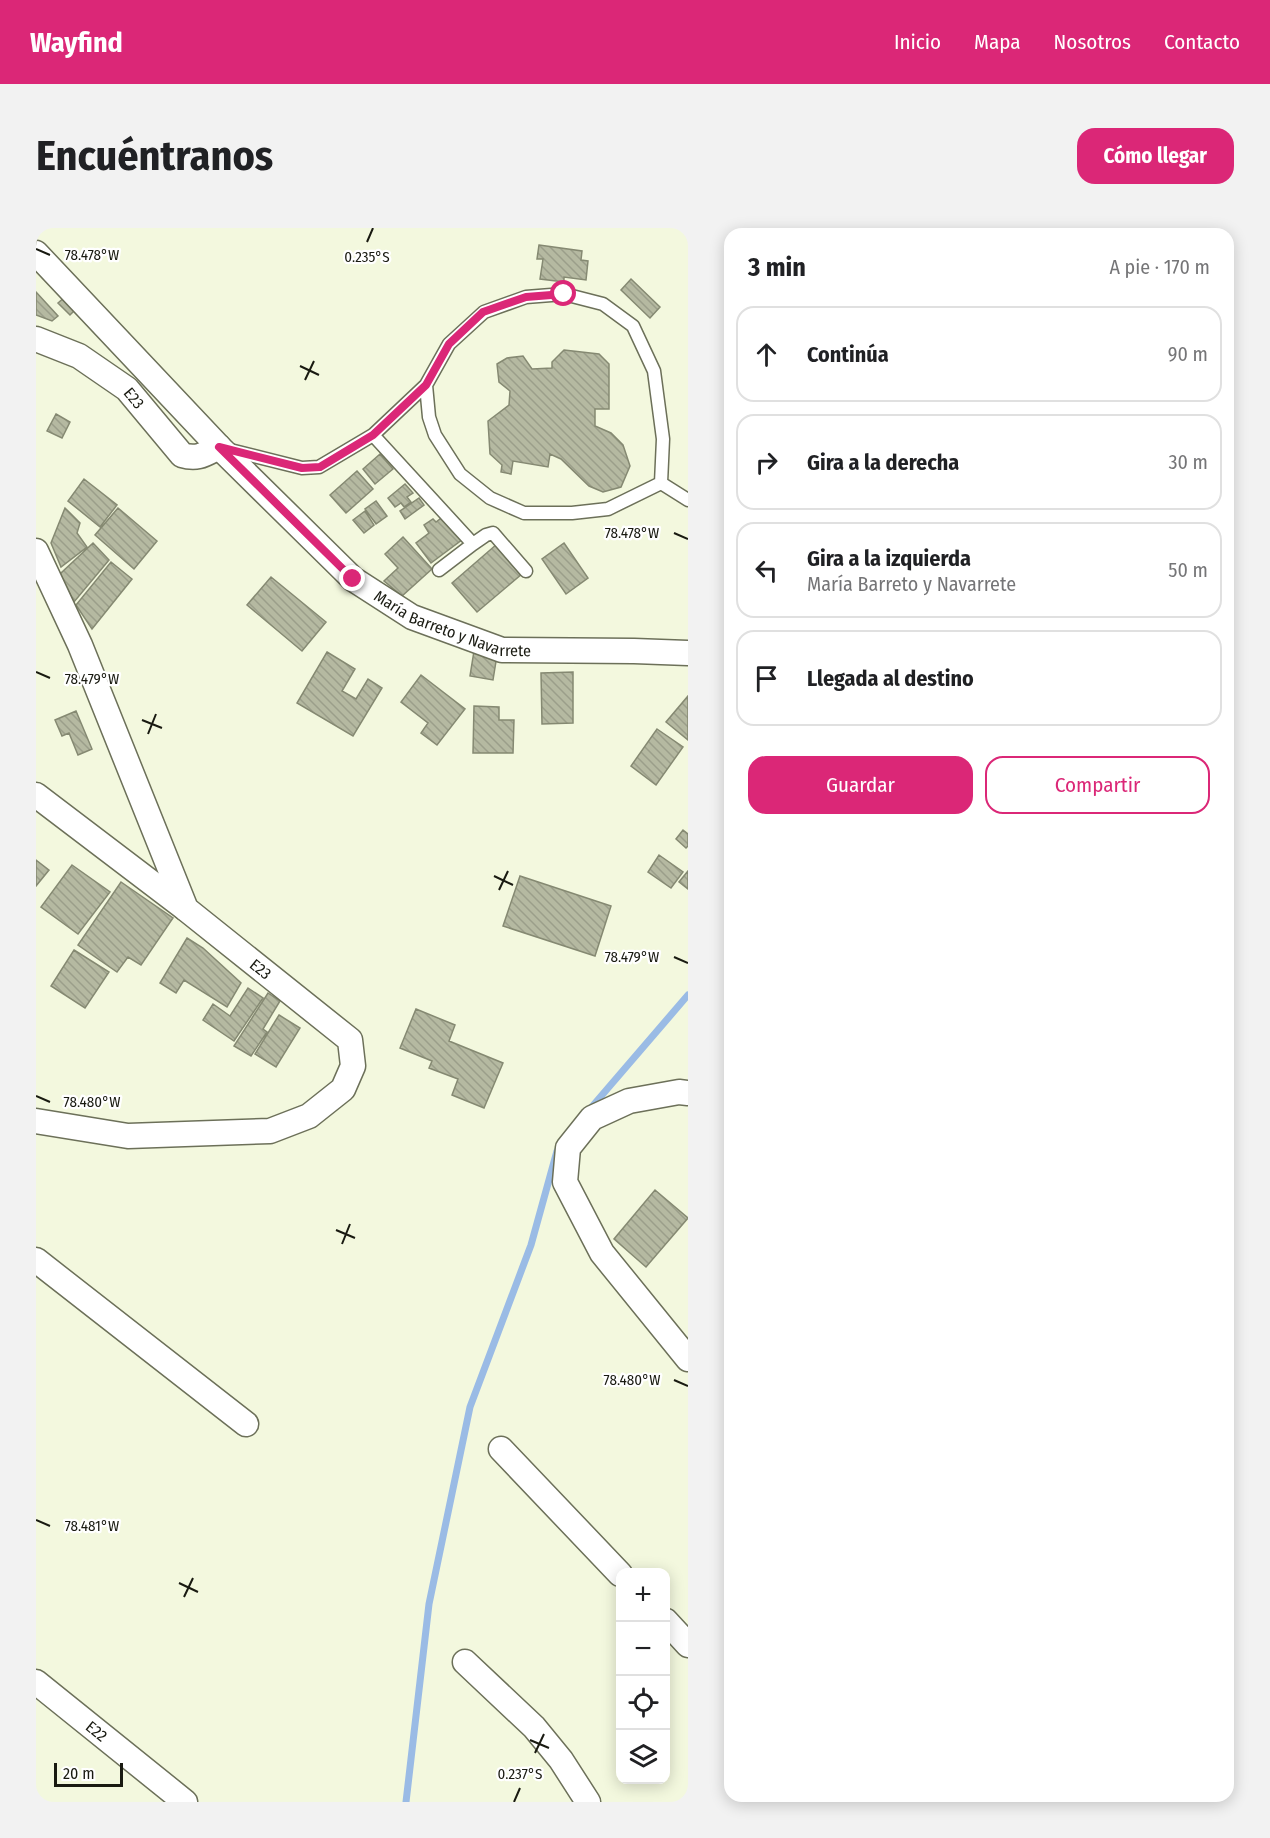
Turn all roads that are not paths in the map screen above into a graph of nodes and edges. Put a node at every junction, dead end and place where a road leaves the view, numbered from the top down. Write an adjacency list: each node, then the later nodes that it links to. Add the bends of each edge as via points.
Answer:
1 (36, 253): 5 (street, María Barreto y Navarrete)
2 (36, 339): 5 (street, E23, via 78,356 127,389 182,455 192,458)
3 (426, 385): 4 (lane); 6 (lane, via 435,435 460,474 490,498 524,513 608,509); 6 (lane, via 449,344 483,312 526,297 564,294 603,304 633,326 654,371 663,440)
4 (373, 435): 5 (lane, via 320,467 302,468); 8 (lane)
5 (219, 447): 12 (street, María Barreto y Navarrete, via 353,579 412,617 502,650)
6 (661, 483): 7 (lane)
7 (688, 500)
8 (473, 544): 10 (lane); 11 (lane, via 493,533)
9 (36, 551): 14 (street, E23, via 80,645)
10 (439, 570)
11 (526, 571)
12 (688, 653)
13 (36, 795): 14 (street)
14 (186, 909): 16 (street, E23, via 350,1040 353,1066 343,1089 309,1116 270,1131 128,1136)
15 (688, 1093): 18 (street, via 629,1101 592,1118 568,1148 565,1182 602,1253)
16 (36, 1121)
17 (36, 1260): 19 (street)
18 (688, 1359)
19 (246, 1424)
20 (501, 1449): 21 (street)
21 (616, 1569)
22 (667, 1622): 23 (street)
23 (688, 1644)
24 (465, 1662): 27 (street, via 534,1727)
25 (36, 1682): 26 (street, E22)
26 (184, 1802)
27 (588, 1802)

